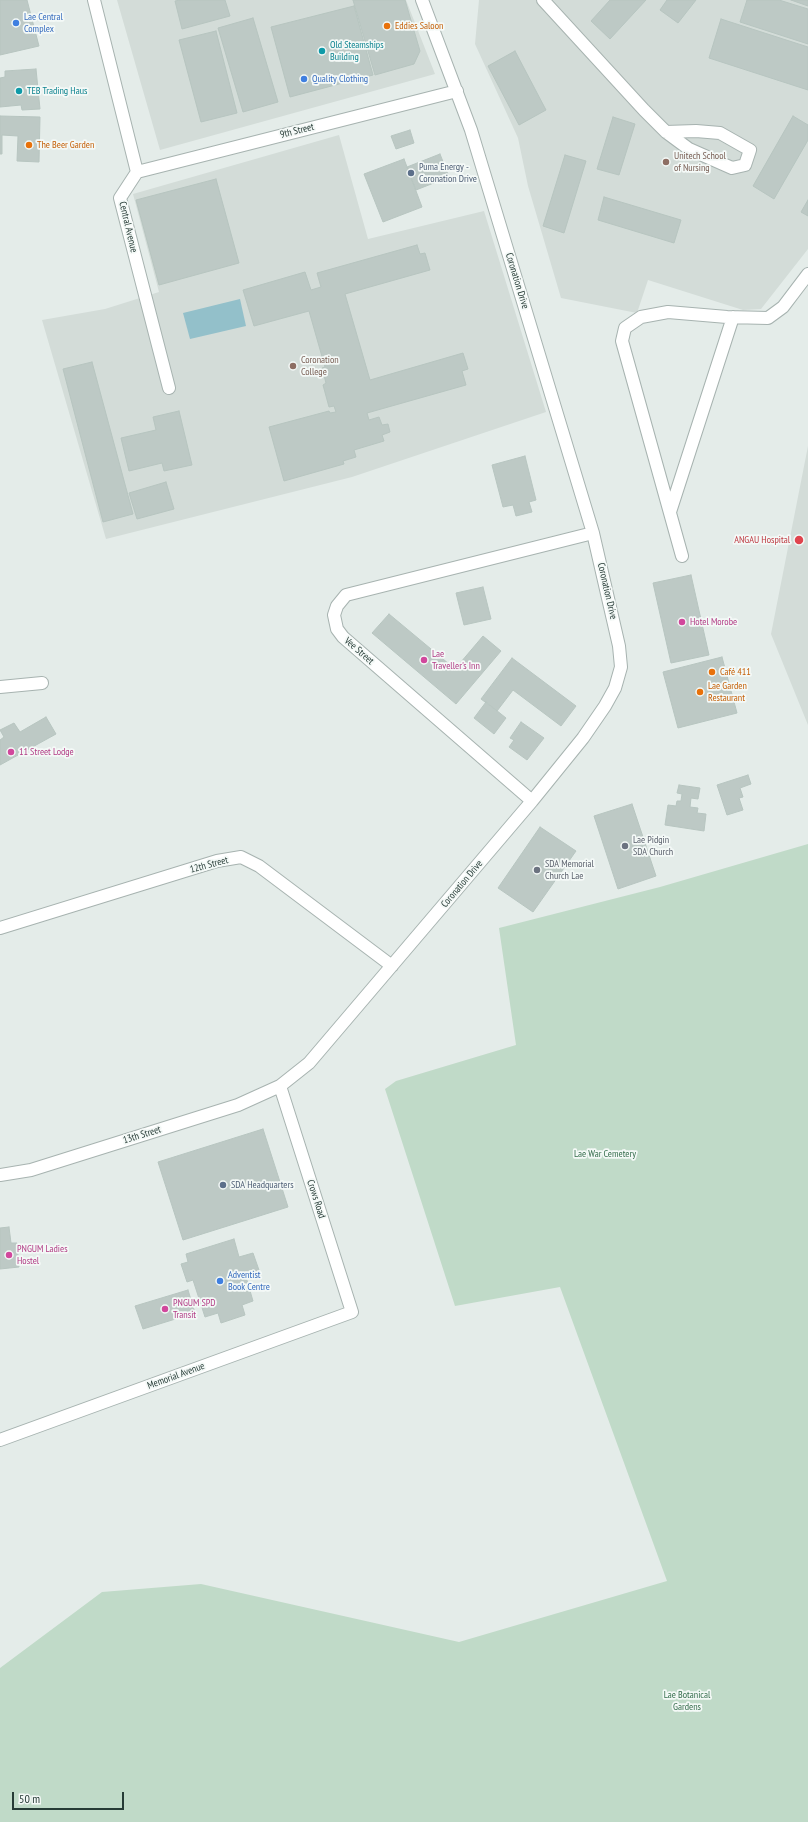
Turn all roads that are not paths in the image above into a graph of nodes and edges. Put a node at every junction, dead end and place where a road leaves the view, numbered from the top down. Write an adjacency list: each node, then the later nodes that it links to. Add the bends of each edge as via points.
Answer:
1 (94, 0): 6 (street)
2 (422, 0): 4 (street, Coronation Drive)
3 (543, 0): 5 (street)
4 (457, 91): 6 (street, 9th Street); 11 (street, Coronation Drive)
5 (666, 132): 5 (street, via 689,149 732,168 745,165 750,150 720,133)
6 (137, 172): 9 (street, Central Avenue, via 120,198)
7 (808, 274): 8 (street, via 783,307 768,318)
8 (733, 317): 10 (street); 10 (street, via 668,312 642,317 625,328 622,341)
9 (169, 388)
10 (670, 512): 12 (street)
11 (593, 533): 15 (street, Coronation Drive, via 620,646 621,667 606,706); 15 (street, Vee Street, via 346,595 337,606 334,615 337,629 343,637)
12 (682, 556)
13 (42, 683): 14 (street)
14 (0, 687)
15 (532, 801): 17 (street, Coronation Drive)
16 (0, 928): 17 (street, 12th Street, via 217,861 241,857 259,866)
17 (392, 966): 18 (street, Coronation Drive, via 309,1063)
18 (280, 1086): 19 (street, 13th Street, via 230,1108 31,1170); 20 (street, Crows Road)
19 (0, 1175)
20 (352, 1312): 21 (street, Memorial Avenue)
21 (0, 1440)

